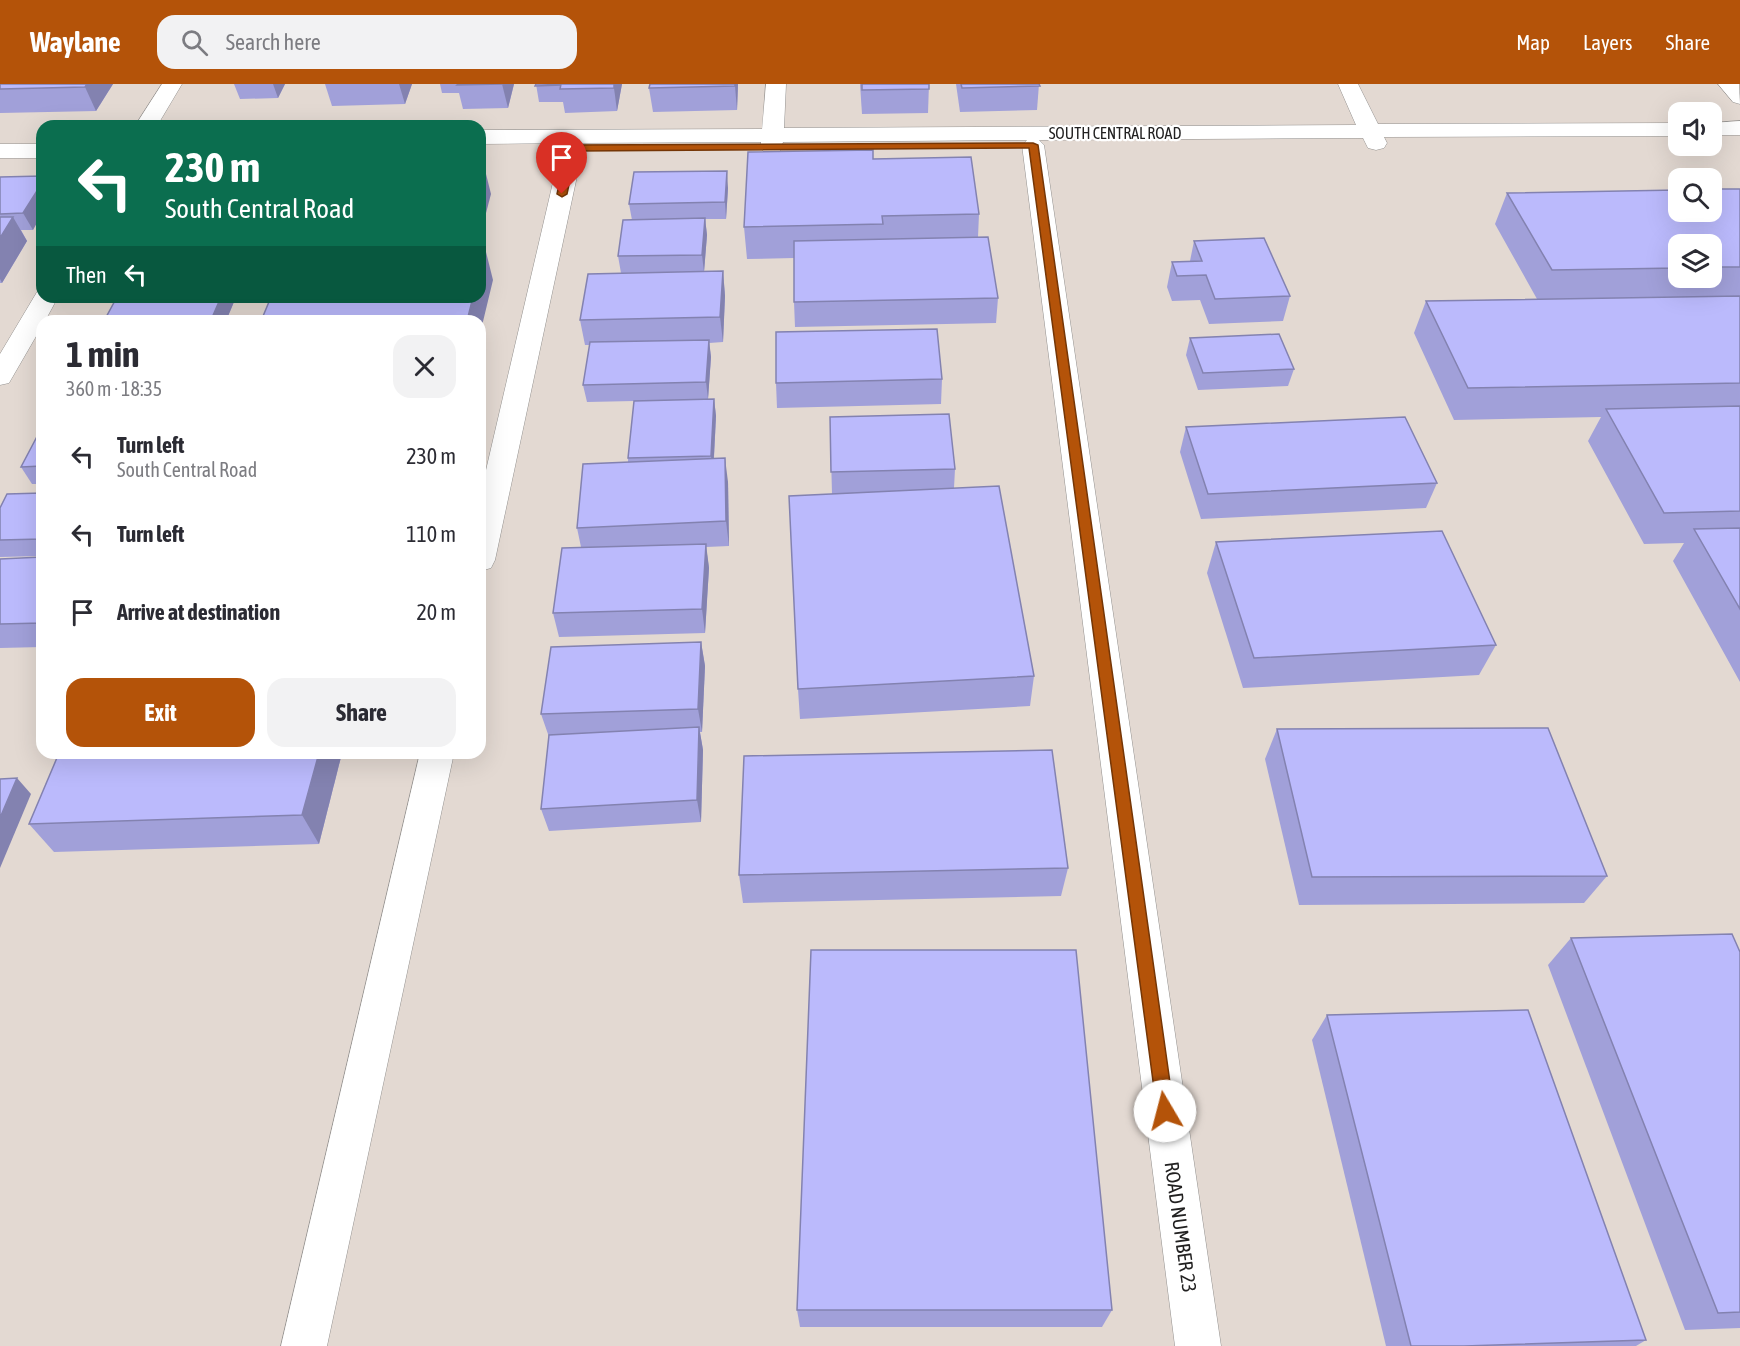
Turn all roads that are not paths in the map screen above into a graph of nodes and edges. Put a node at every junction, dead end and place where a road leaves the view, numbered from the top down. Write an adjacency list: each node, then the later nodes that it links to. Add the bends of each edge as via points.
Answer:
1 (172, 84): 6 (street)
2 (776, 84): 14 (street)
3 (1348, 84): 11 (street)
4 (1728, 84): 5 (street)
5 (1740, 98)
6 (150, 120)
7 (1740, 128): 9 (street)
8 (1668, 129): 11 (street, SOUTH CENTRAL ROAD)
9 (1722, 129)
10 (486, 136): 14 (street, SOUTH CENTRAL ROAD)
11 (1373, 137): 14 (street, SOUTH CENTRAL ROAD); 16 (street, SOUTH CENTRAL ROAD); 18 (street, SOUTH CENTRAL ROAD)
12 (0, 139): 13 (street)
13 (36, 139)
14 (772, 141): 18 (street, SOUTH CENTRAL ROAD); 20 (street, SOUTH CENTRAL ROAD)
15 (1740, 141): 17 (street)
16 (1668, 142)
17 (1722, 142)
18 (1033, 145): 28 (street, ROAD NUMBER 23)
19 (486, 148): 20 (street, SOUTH CENTRAL ROAD)
20 (572, 148): 25 (street)
21 (0, 151): 22 (street)
22 (36, 151)
23 (43, 303): 24 (street)
24 (0, 377)
25 (486, 533)
26 (436, 759): 27 (street)
27 (304, 1346)
28 (1198, 1346)

